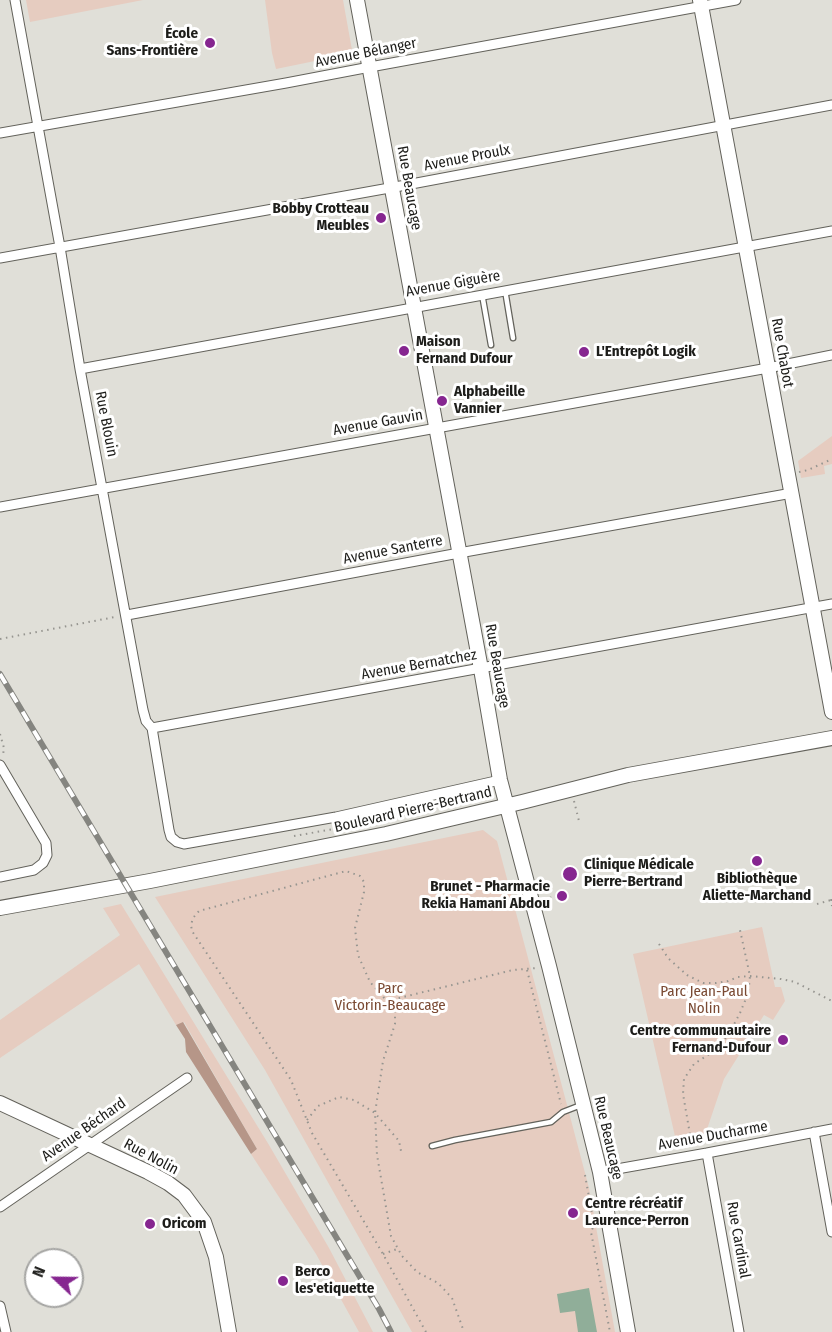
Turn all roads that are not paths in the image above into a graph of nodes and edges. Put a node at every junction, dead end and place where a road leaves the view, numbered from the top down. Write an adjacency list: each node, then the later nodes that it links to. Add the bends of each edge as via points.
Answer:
1 (15, 0): 8 (street, Rue Blouin)
2 (357, 0): 5 (street, Rue Beaucage)
3 (736, 0): 4 (street, Avenue Bélanger)
4 (700, 3): 5 (street, Avenue Bélanger); 7 (street, Rue Chabot)
5 (370, 67): 8 (street, Avenue Bélanger); 10 (street, Rue Beaucage)
6 (832, 105): 7 (street, Avenue Proulx)
7 (723, 125): 10 (street, Avenue Proulx); 12 (street, Rue Chabot)
8 (38, 126): 9 (street, Avenue Bélanger); 13 (street, Rue Blouin)
9 (0, 133)
10 (392, 188): 13 (street, Avenue Proulx); 17 (street, Rue Beaucage)
11 (832, 231): 12 (street, Avenue Giguère)
12 (746, 246): 15 (street, Avenue Giguère); 21 (street, Rue Chabot)
13 (60, 247): 14 (street, Avenue Proulx); 22 (street, Rue Blouin)
14 (0, 258)
15 (505, 290): 16 (street, Avenue Giguère); 18 (lane)
16 (482, 294): 17 (street, Avenue Giguère); 19 (lane)
17 (414, 307): 22 (street, Avenue Giguère); 23 (street, Rue Beaucage)
18 (513, 338)
19 (491, 345)
20 (832, 355): 21 (street, Avenue Gauvin)
21 (768, 368): 23 (street, Avenue Gauvin); 25 (street, Rue Chabot)
22 (80, 369): 24 (street, Rue Blouin)
23 (436, 427): 24 (street, Avenue Gauvin); 27 (street, Rue Beaucage)
24 (102, 488): 26 (street, Avenue Gauvin); 30 (street, Rue Blouin)
25 (792, 494): 27 (street, Avenue Santerre); 29 (street, Rue Chabot)
26 (0, 507)
27 (459, 553): 30 (street, Avenue Santerre); 31 (street, Rue Beaucage)
28 (832, 604): 29 (street, Avenue Bernatchez)
29 (812, 608): 31 (street, Avenue Bernatchez); 32 (street, Rue Chabot)
30 (127, 615): 33 (street, Rue Blouin, via 143,710)
31 (481, 669): 33 (street, Avenue Bernatchez); 36 (street, Rue Beaucage)
32 (832, 712)
33 (152, 728): 38 (street, Rue Blouin, via 169,830 171,837)
34 (832, 738): 37 (street, Boulevard Pierre-Bertrand, via 628,775)
35 (1, 766): 39 (street, via 46,843 47,855 34,870)
36 (500, 780): 37 (street, Rue Beaucage); 38 (street, Boulevard Pierre-Bertrand, via 336,817)
37 (507, 806): 40 (street, Boulevard Pierre-Bertrand, via 386,834); 43 (street, Rue Beaucage)
38 (184, 844)
39 (0, 877)
40 (0, 908)
41 (187, 1078): 46 (street, Avenue Béchard)
42 (0, 1103): 46 (street, Rue Nolin)
43 (583, 1104): 47 (lane, via 551,1122); 49 (street, Rue Beaucage)
44 (832, 1129): 45 (street, Avenue Ducharme)
45 (814, 1132): 48 (street, Avenue Ducharme); 51 (street)
46 (90, 1144): 50 (street, Avenue Béchard); 54 (street, Rue Nolin, via 184,1195 204,1222 216,1257)
47 (432, 1146)
48 (707, 1153): 49 (street, Avenue Ducharme); 56 (street, Rue Cardinal)
49 (600, 1172): 55 (street, Rue Beaucage)
50 (0, 1207)
51 (832, 1233)
52 (0, 1306): 53 (street)
53 (6, 1332)
54 (230, 1332)
55 (628, 1332)
56 (739, 1332)

